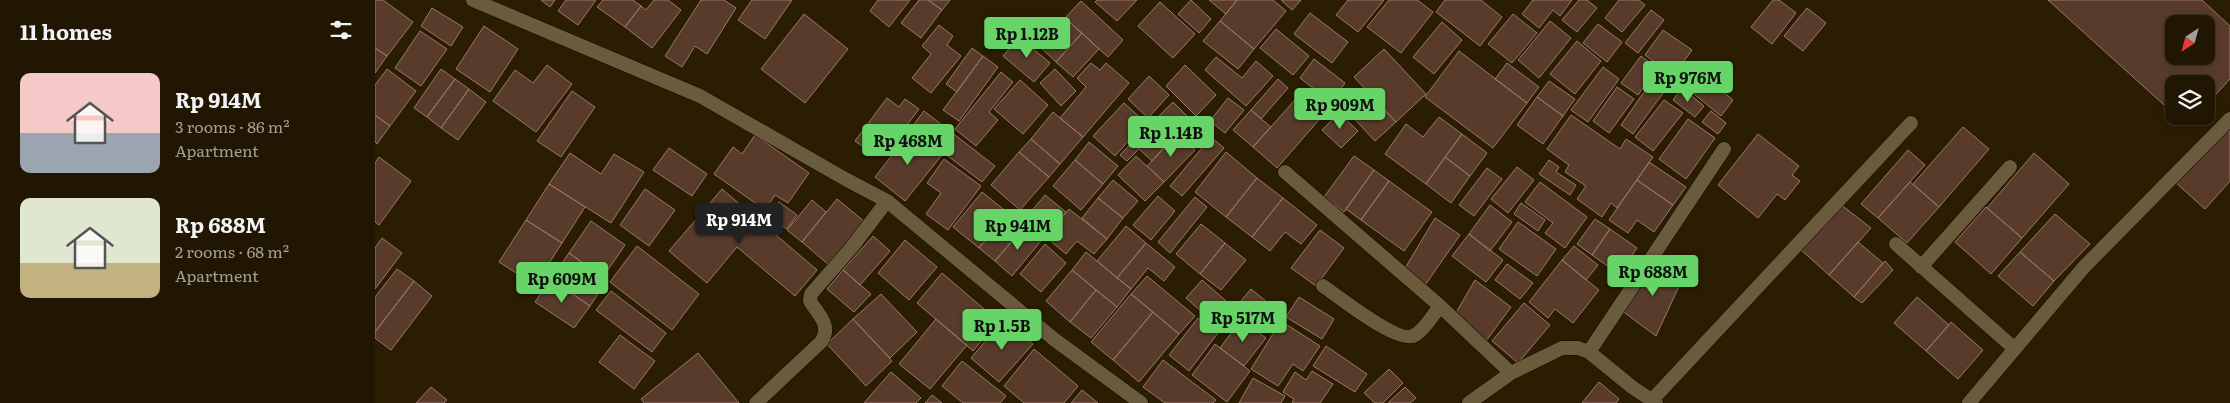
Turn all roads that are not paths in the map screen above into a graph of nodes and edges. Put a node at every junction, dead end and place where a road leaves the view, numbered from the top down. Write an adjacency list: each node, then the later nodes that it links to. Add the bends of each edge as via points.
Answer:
1 (473, 0): 7 (street, via 700,96)
2 (2230, 119): 12 (street, via 2084,267)
3 (1911, 123): 15 (street)
4 (1724, 149): 13 (street)
5 (2010, 167): 9 (street)
6 (1285, 172): 11 (street)
7 (887, 201): 16 (street, via 811,294 811,301 827,328 822,341); 17 (street, via 1055,340)
8 (1896, 244): 9 (street)
9 (1921, 267): 12 (street)
10 (1323, 286): 11 (street, via 1402,337 1415,335)
11 (1441, 306): 14 (street)
12 (2015, 349): 19 (street)
13 (1589, 352): 14 (street, via 1562,348); 15 (street, via 1632,388)
14 (1511, 373): 18 (street)
15 (1654, 401)
16 (756, 403)
17 (1141, 403)
18 (1469, 403)
19 (1969, 403)

